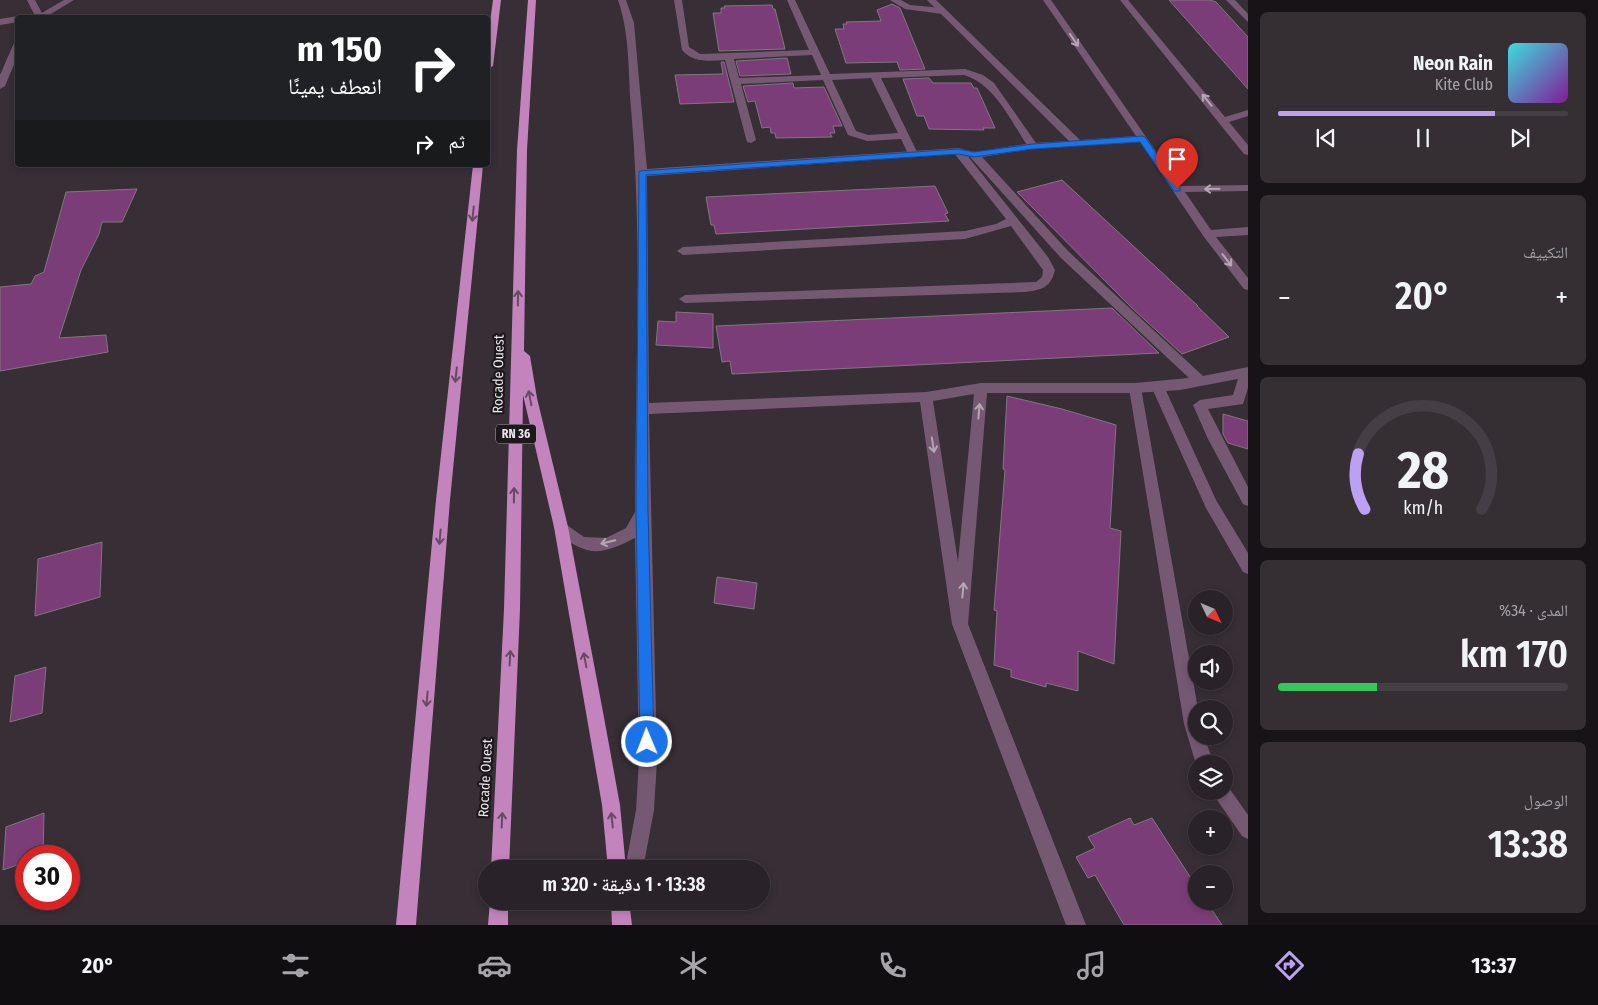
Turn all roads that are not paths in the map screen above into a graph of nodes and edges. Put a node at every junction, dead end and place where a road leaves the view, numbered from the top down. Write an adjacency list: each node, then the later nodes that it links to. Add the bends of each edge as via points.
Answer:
1 (31, 0): 14 (street)
2 (70, 0): 15 (street)
3 (497, 0): 20 (highway)
4 (532, 0): 48 (highway, Rocade Ouest / RN 36, one-way to 4, via 522,150)
5 (622, 0): 39 (street, via 633,42)
6 (678, 0): 22 (street, via 684,48 700,58)
7 (792, 0): 21 (street)
8 (894, 0): 13 (street, via 908,6)
9 (931, 0): 13 (street)
10 (1047, 0): 30 (street, one-way to 30)
11 (1124, 0): 28 (street, one-way to 11)
12 (1230, 0): 16 (street)
13 (942, 11): 32 (street)
14 (38, 15)
15 (40, 15)
16 (1248, 19)
17 (15, 20): 18 (street)
18 (0, 22)
19 (15, 50): 26 (street)
20 (490, 51)
21 (814, 52): 22 (street); 24 (street)
22 (729, 56): 25 (street)
23 (874, 74): 24 (street); 29 (street); 33 (street, via 949,71 980,77 991,85)
24 (826, 76): 25 (street); 29 (street, via 852,133 867,138)
25 (735, 81): 31 (street)
26 (0, 86)
27 (1248, 113): 28 (street)
28 (1223, 120): 35 (street)
29 (904, 136): 36 (street)
30 (1142, 139): 32 (street); 41 (street)
31 (751, 140)
32 (1077, 143): 33 (street)
33 (1033, 146): 37 (street)
34 (958, 151): 36 (street); 37 (street); 42 (street)
35 (1248, 152)
36 (913, 154): 39 (street)
37 (974, 154): 51 (street, via 1066,255)
38 (478, 167): 69 (highway, one-way to 69, via 443,500)
39 (642, 172): 56 (street)
40 (1248, 188): 41 (street, one-way to 41)
41 (1177, 189): 44 (street)
42 (1013, 220): 45 (street, via 999,228 965,235); 47 (street, via 1049,270 1047,279 1038,286)
43 (1248, 231): 44 (street)
44 (1208, 234): 46 (street, one-way to 46)
45 (683, 251)
46 (1248, 286)
47 (685, 299)
48 (518, 319): 59 (highway, one-way to 48, via 530,398); 65 (highway, Rocade Ouest / RN 36, one-way to 48, via 512,609)
49 (1248, 372): 51 (street)
50 (1248, 377): 57 (street, via 1238,400 1200,405)
51 (1201, 382): 52 (street)
52 (1157, 386): 54 (street); 60 (street, via 1211,504)
53 (982, 388): 54 (street); 55 (street); 61 (street, one-way to 53)
54 (1135, 388): 62 (street, via 1192,724)
55 (926, 397): 56 (street); 61 (street, one-way to 61)
56 (642, 409): 58 (street)
57 (1248, 500)
58 (642, 512): 59 (street, one-way to 59, via 631,533 607,545 581,543); 67 (street, via 648,761 645,810)
59 (560, 527): 66 (highway, one-way to 59, via 611,805)
60 (1248, 567)
61 (960, 624): 71 (street)
62 (1202, 755)
63 (1227, 800): 64 (street)
64 (1248, 830)
65 (500, 860)
66 (616, 860)
67 (636, 860)
68 (499, 910): 70 (highway)
69 (406, 925)
70 (498, 925)
71 (1076, 925)

